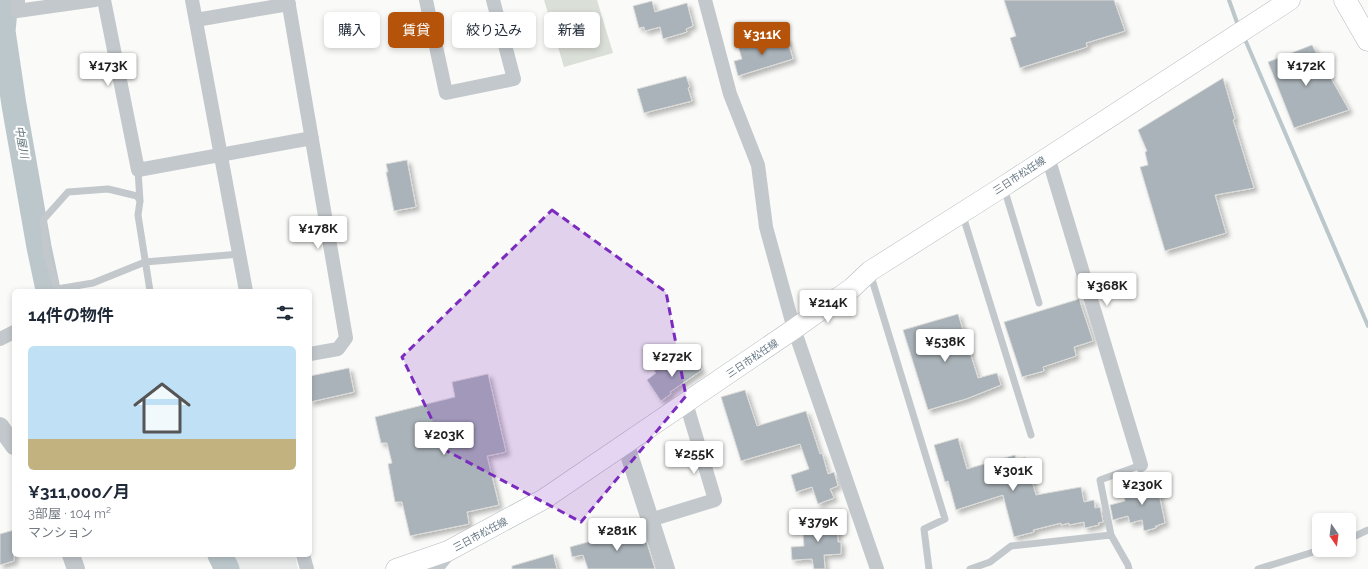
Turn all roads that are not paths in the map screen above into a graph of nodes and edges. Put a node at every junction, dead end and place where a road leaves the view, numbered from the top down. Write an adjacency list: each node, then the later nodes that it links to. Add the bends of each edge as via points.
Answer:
1 (18, 0): 2 (street, via 17,11)
2 (95, 0)
3 (104, 0): 16 (street)
4 (192, 0): 11 (street)
5 (426, 0): 6 (street, via 446,93 514,79)
6 (493, 0)
7 (705, 0): 28 (street, via 730,94 758,165 766,227)
8 (1290, 0): 15 (main road, 三日市松任線)
9 (1345, 0): 12 (main road)
10 (289, 2): 11 (street); 13 (street)
11 (196, 20): 14 (street)
12 (1368, 40)
13 (312, 138): 14 (street); 31 (street, via 346,338 338,349)
14 (222, 154): 16 (street); 20 (street)
15 (1048, 157): 17 (main road, 三日市松任線); 37 (street)
16 (138, 170): 18 (lane)
17 (1004, 186): 19 (main road, 三日市松任線); 27 (lane)
18 (140, 201): 21 (lane, via 138,215); 23 (lane, via 137,196 108,189 68,192 43,220 47,256)
19 (962, 213): 22 (main road, 三日市松任線); 34 (lane)
20 (240, 254): 21 (lane); 26 (street)
21 (145, 262): 24 (lane, via 93,283); 25 (lane)
22 (870, 271): 28 (main road, 三日市松任線, via 852,288); 52 (lane, via 945,519 924,529)
23 (57, 289)
24 (62, 289)
25 (150, 289)
26 (246, 289)
27 (1039, 302)
28 (794, 329): 32 (main road, 三日市松任線); 51 (street)
29 (12, 333): 30 (street)
30 (0, 339)
31 (312, 354)
32 (686, 403): 36 (main road, 三日市松任線); 38 (street, via 715,500)
33 (0, 426): 35 (street)
34 (1031, 435)
35 (12, 443)
36 (626, 444): 38 (street); 42 (main road, 三日市松任線, via 544,499)
37 (1141, 465): 40 (lane, via 1100,480)
38 (650, 520): 50 (street)
39 (1368, 530): 41 (lane)
40 (1111, 535): 53 (lane, via 1011,546 990,562); 54 (lane)
41 (1356, 536)
42 (448, 552): 48 (main road, 三日市松任線); 49 (street)
43 (1312, 552): 55 (lane)
44 (72, 557): 46 (street)
45 (304, 557): 47 (street)
46 (76, 569)
47 (307, 569)
48 (396, 569)
49 (433, 569)
50 (666, 569)
51 (877, 569)
52 (929, 569)
53 (970, 569)
54 (1129, 569)
55 (1258, 569)

